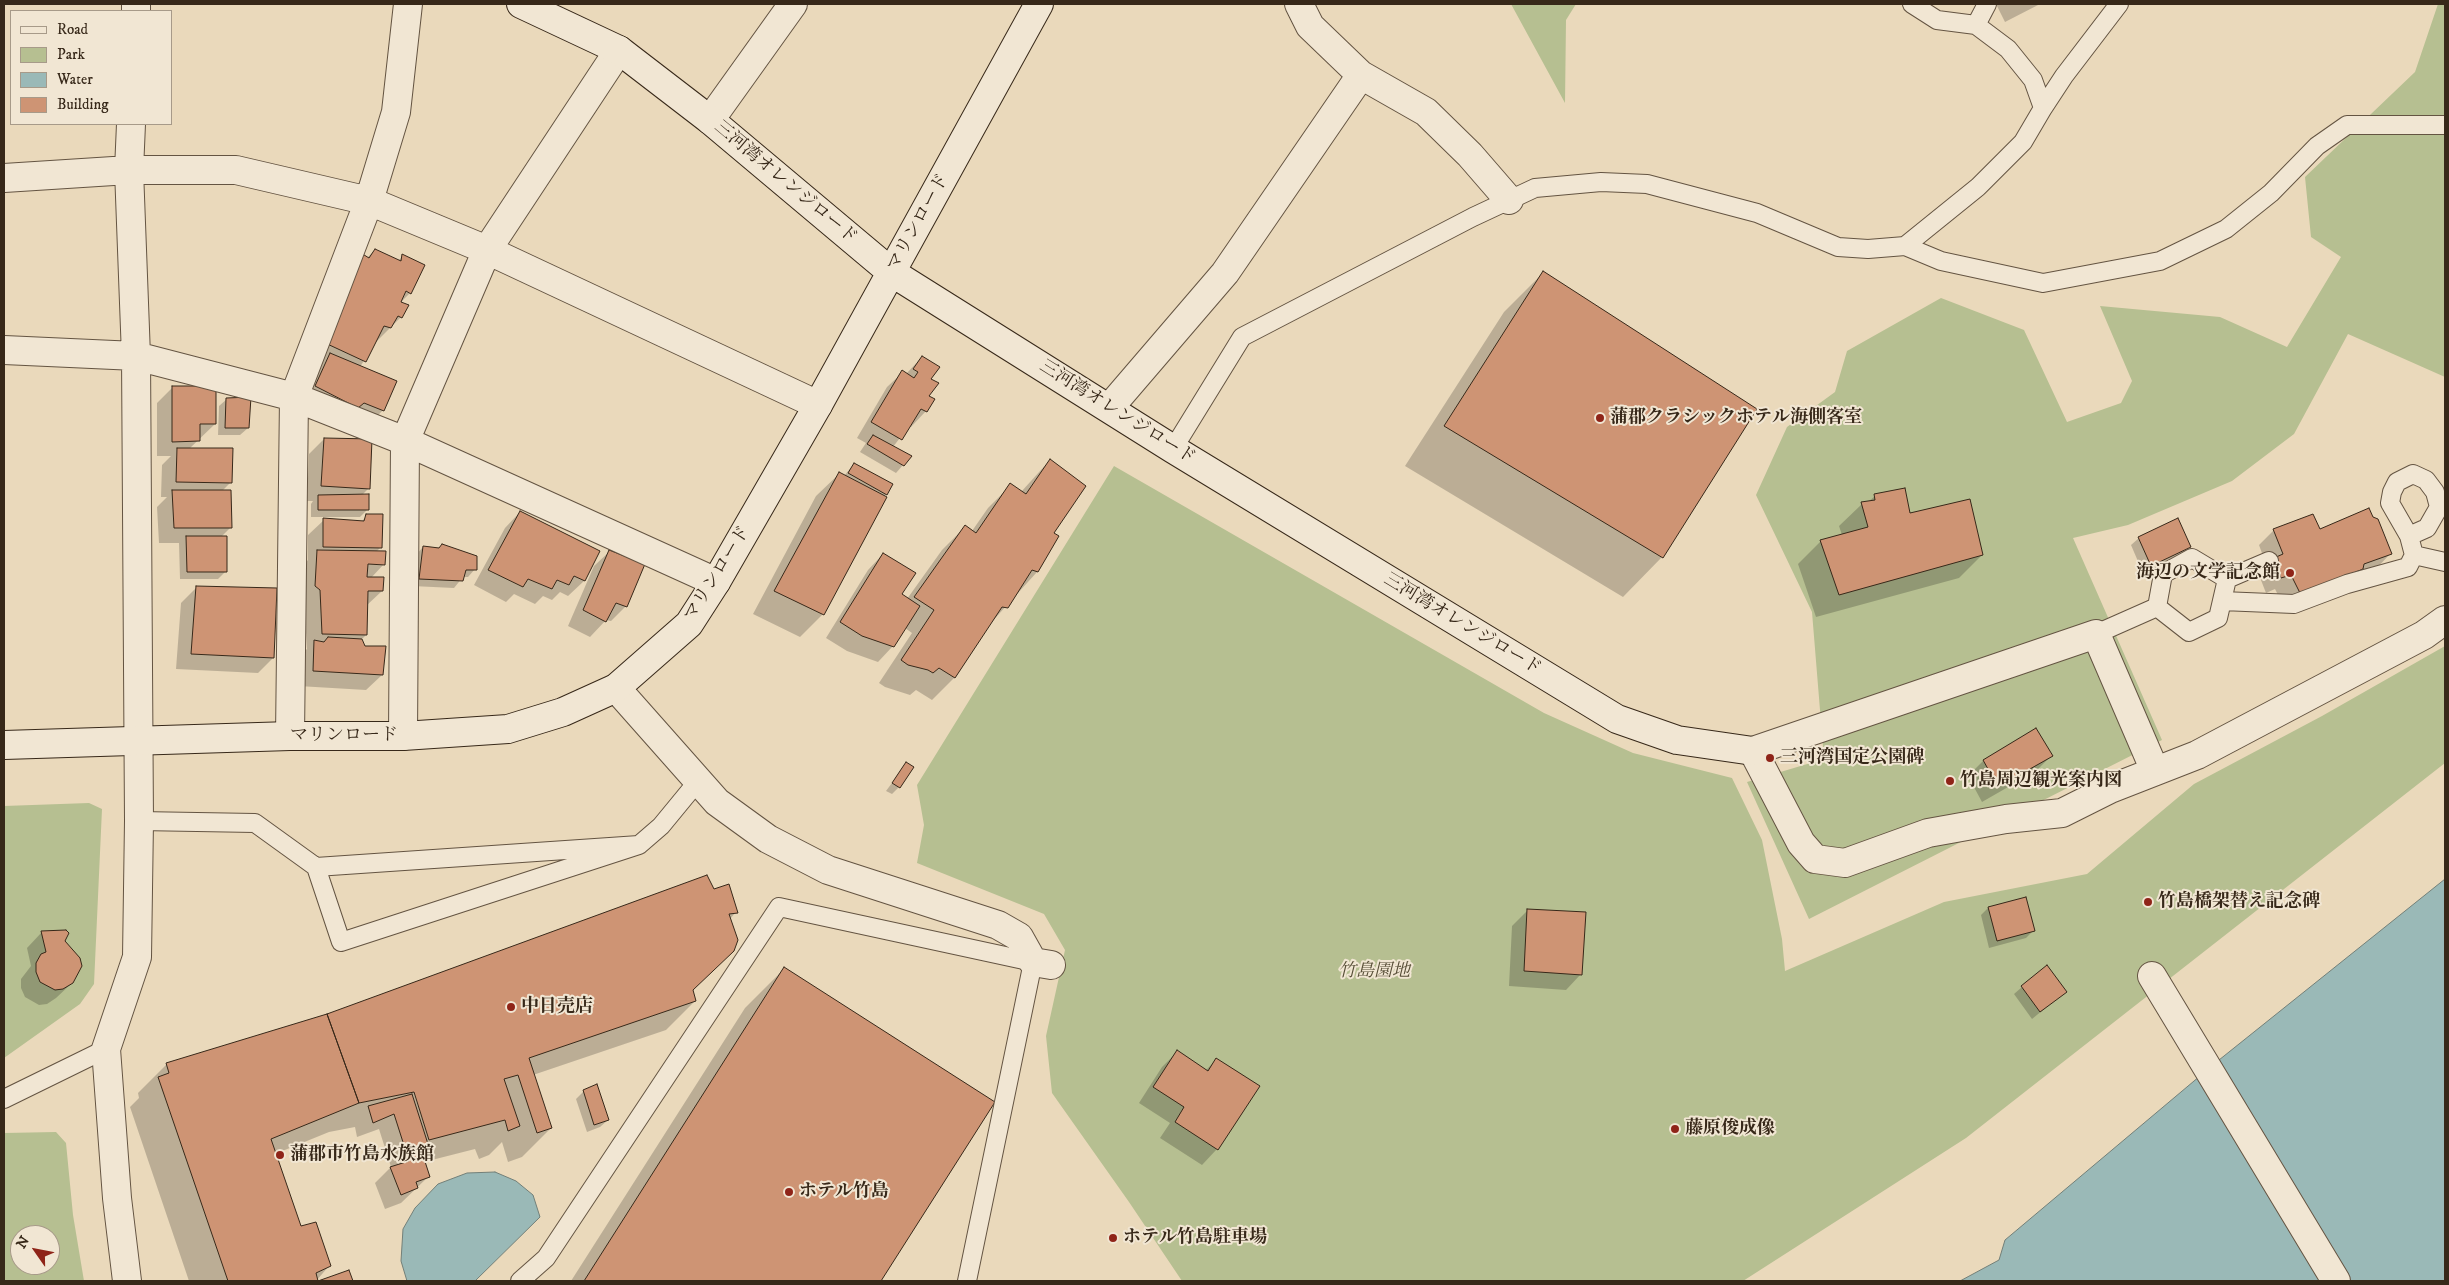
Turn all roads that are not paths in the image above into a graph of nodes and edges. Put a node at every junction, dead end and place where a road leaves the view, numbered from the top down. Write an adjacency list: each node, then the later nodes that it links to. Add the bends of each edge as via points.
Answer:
1 (408, 4): 19 (street, via 396,112)
2 (521, 4): 10 (street, 三河湾オレンジロード)
3 (793, 4): 13 (street)
4 (1040, 4): 22 (street, マリンロード)
5 (1299, 4): 11 (street, via 1310,26)
6 (1912, 4): 9 (lane, via 1937,20)
7 (1987, 4): 9 (lane)
8 (2119, 4): 12 (lane)
9 (1976, 25): 12 (lane, via 2008,50 2033,80)
10 (619, 50): 13 (street, 三河湾オレンジロード); 21 (street)
11 (1361, 75): 18 (street, via 1426,112 1470,155); 27 (street, via 1225,273)
12 (2043, 108): 20 (lane, via 2023,142 1998,168)
13 (710, 120): 22 (street, 三河湾オレンジロード)
14 (131, 125): 16 (street)
15 (2445, 125): 20 (lane, via 2348,125 2317,146 2271,193 2226,229 2160,260 2043,283 1940,261)
16 (129, 170): 17 (street); 19 (street, via 236,170); 24 (street)
17 (4, 178)
18 (1509, 200): 20 (lane, via 1536,188 1601,182 1647,184 1758,213 1838,247); 29 (lane, via 1242,337)
19 (369, 201): 21 (street); 25 (street)
20 (1905, 246)
21 (487, 250): 26 (street); 28 (street)
22 (892, 272): 26 (street, マリンロード); 27 (street, 三河湾オレンジロード)
23 (4, 350): 24 (street)
24 (136, 356): 25 (street); 44 (street)
25 (294, 397): 28 (street); 42 (street)
26 (818, 405): 36 (street, マリンロード)
27 (1110, 407): 29 (street, 三河湾オレンジロード)
28 (405, 441): 36 (street); 43 (street)
29 (1173, 449): 46 (street, 三河湾オレンジロード, via 1617,720 1677,740)
30 (2441, 500): 31 (lane, via 2427,528); 31 (lane, via 2426,480 2413,474 2397,482 2390,503)
31 (2409, 536): 32 (lane)
32 (2414, 555): 34 (lane); 37 (lane, via 2408,567 2347,584 2294,604)
33 (2269, 561): 35 (lane)
34 (2445, 562)
35 (2227, 578): 37 (lane); 38 (lane, via 2192,558 2163,574)
36 (716, 582): 41 (street, マリンロード, via 689,624)
37 (2222, 601): 38 (lane, via 2218,618 2189,632)
38 (2157, 608): 40 (lane)
39 (2445, 620): 47 (street, via 2424,636 2250,728 2197,755)
40 (2096, 634): 46 (street); 47 (street)
41 (616, 688): 43 (street, マリンロード, via 563,712 508,729); 48 (street)
42 (290, 736): 43 (street, マリンロード); 44 (street, マリンロード)
43 (403, 736)
44 (138, 739): 45 (street, マリンロード); 49 (street)
45 (4, 745)
46 (1753, 751): 47 (street, via 1801,843 1815,859 1845,863 1928,833 2062,813)
47 (2156, 771)
48 (698, 781): 50 (lane, via 661,826); 52 (street, via 717,802 768,839 828,870 998,925 1019,937)
49 (139, 821): 51 (lane, via 255,822); 54 (street, via 137,957)
50 (639, 845): 51 (lane); 51 (lane, via 341,942)
51 (316, 867)
52 (1042, 963): 57 (lane, via 779,907 546,1258); 58 (lane)
53 (2152, 976): 59 (street)
54 (106, 1049): 55 (lane); 56 (street)
55 (4, 1099)
56 (127, 1281)
57 (520, 1281)
58 (967, 1281)
59 (2336, 1281)

